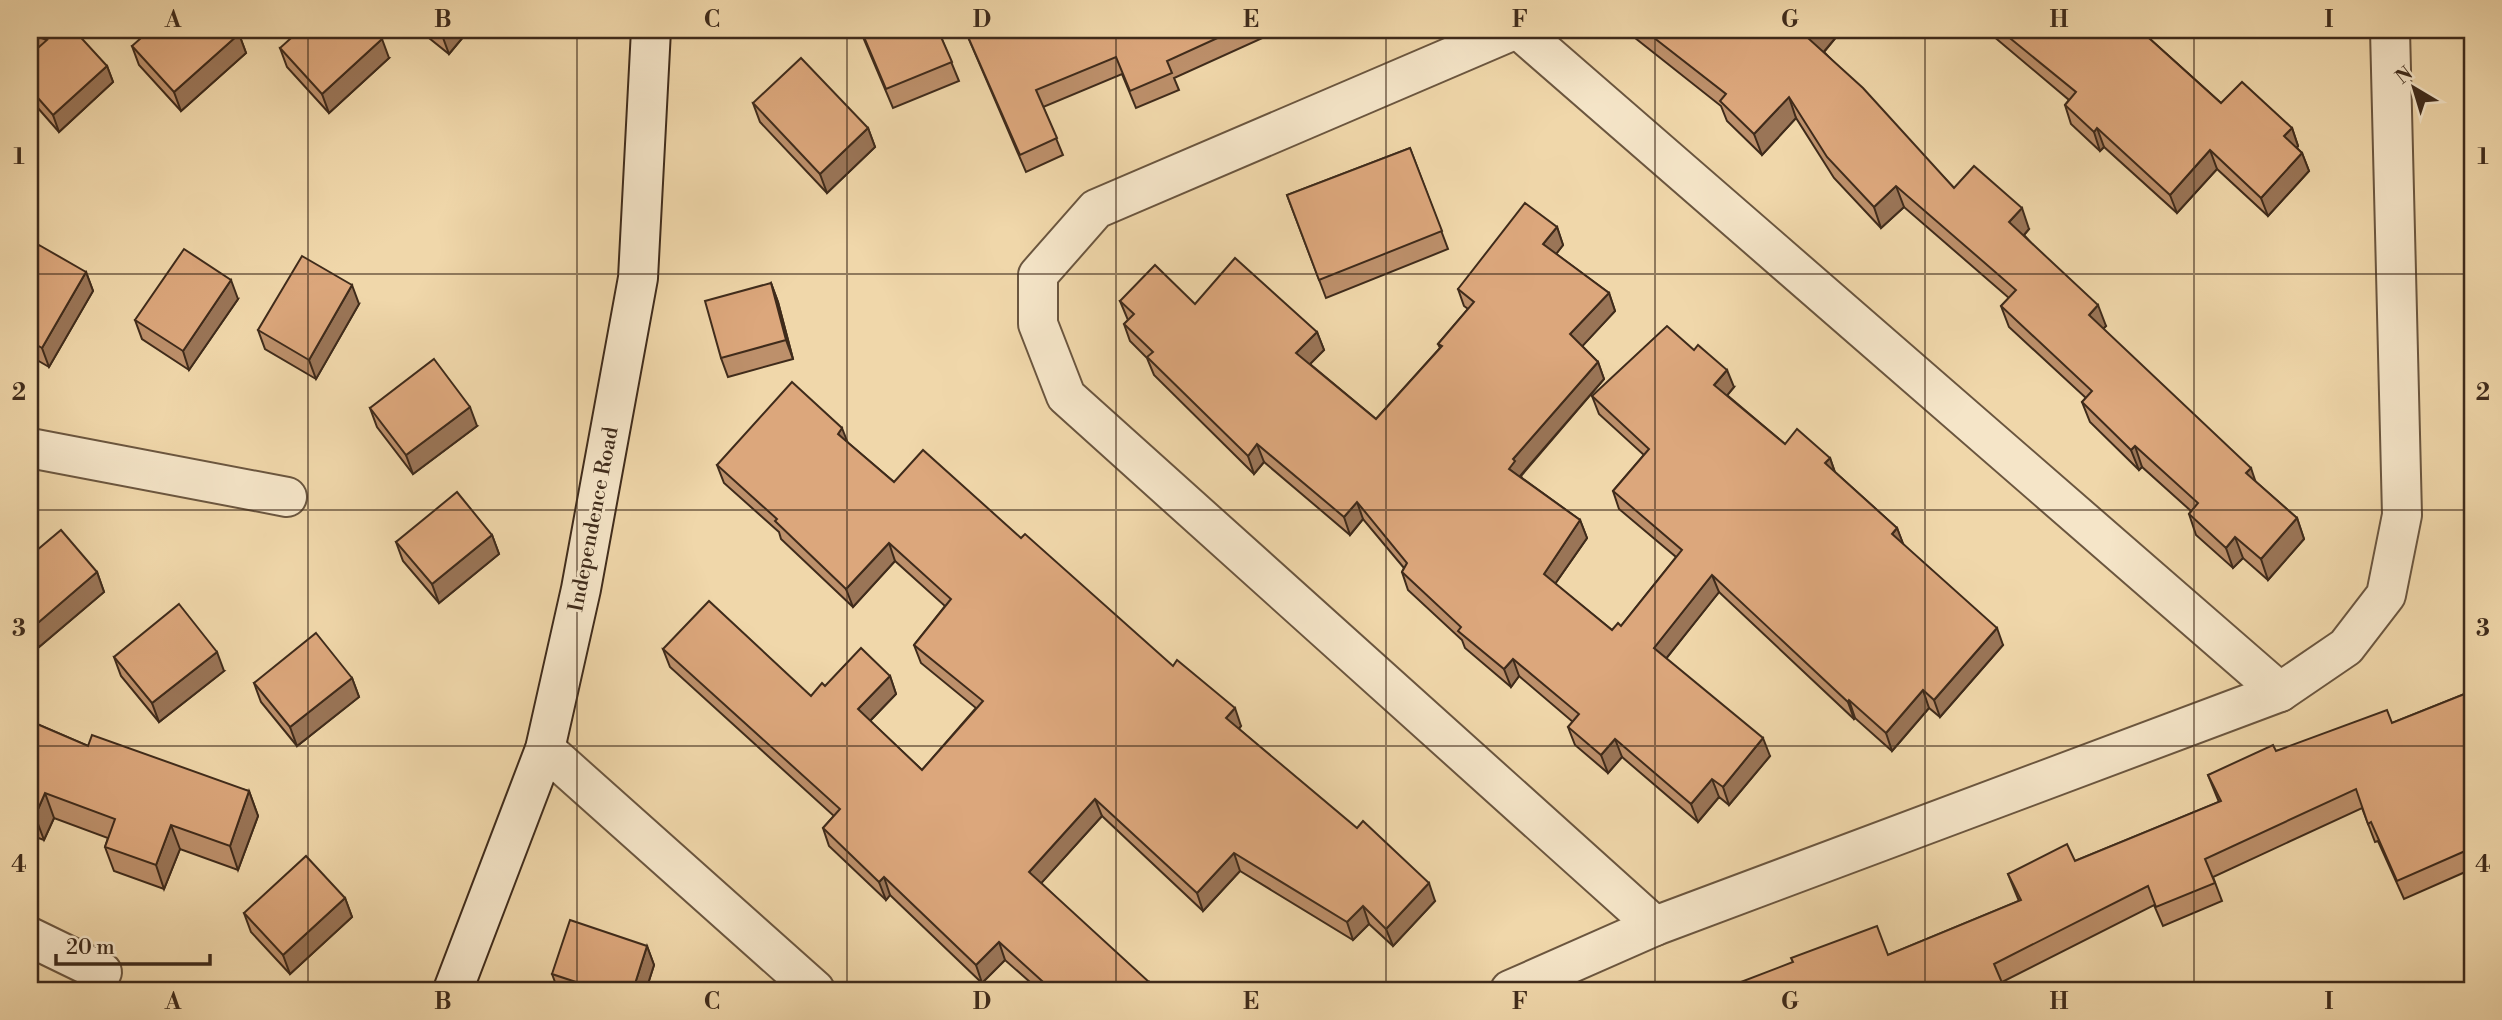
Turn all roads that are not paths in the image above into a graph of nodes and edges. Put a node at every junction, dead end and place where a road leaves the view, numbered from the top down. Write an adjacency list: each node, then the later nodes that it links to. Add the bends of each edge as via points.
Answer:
1 (651, 30): 7 (street, Independence Road, via 638,278 581,589)
2 (1516, 30): 6 (street); 8 (street, via 1096,209 1038,275 1038,324 1066,396)
3 (2390, 30): 6 (street, via 2402,515 2386,595 2346,648)
4 (30, 448): 5 (street)
5 (287, 497)
6 (2280, 692): 8 (street)
7 (545, 749): 11 (street, Independence Road); 12 (street)
8 (1655, 926): 13 (street)
9 (30, 937): 10 (street)
10 (102, 972)
11 (453, 990)
12 (815, 990)
13 (1510, 990)

